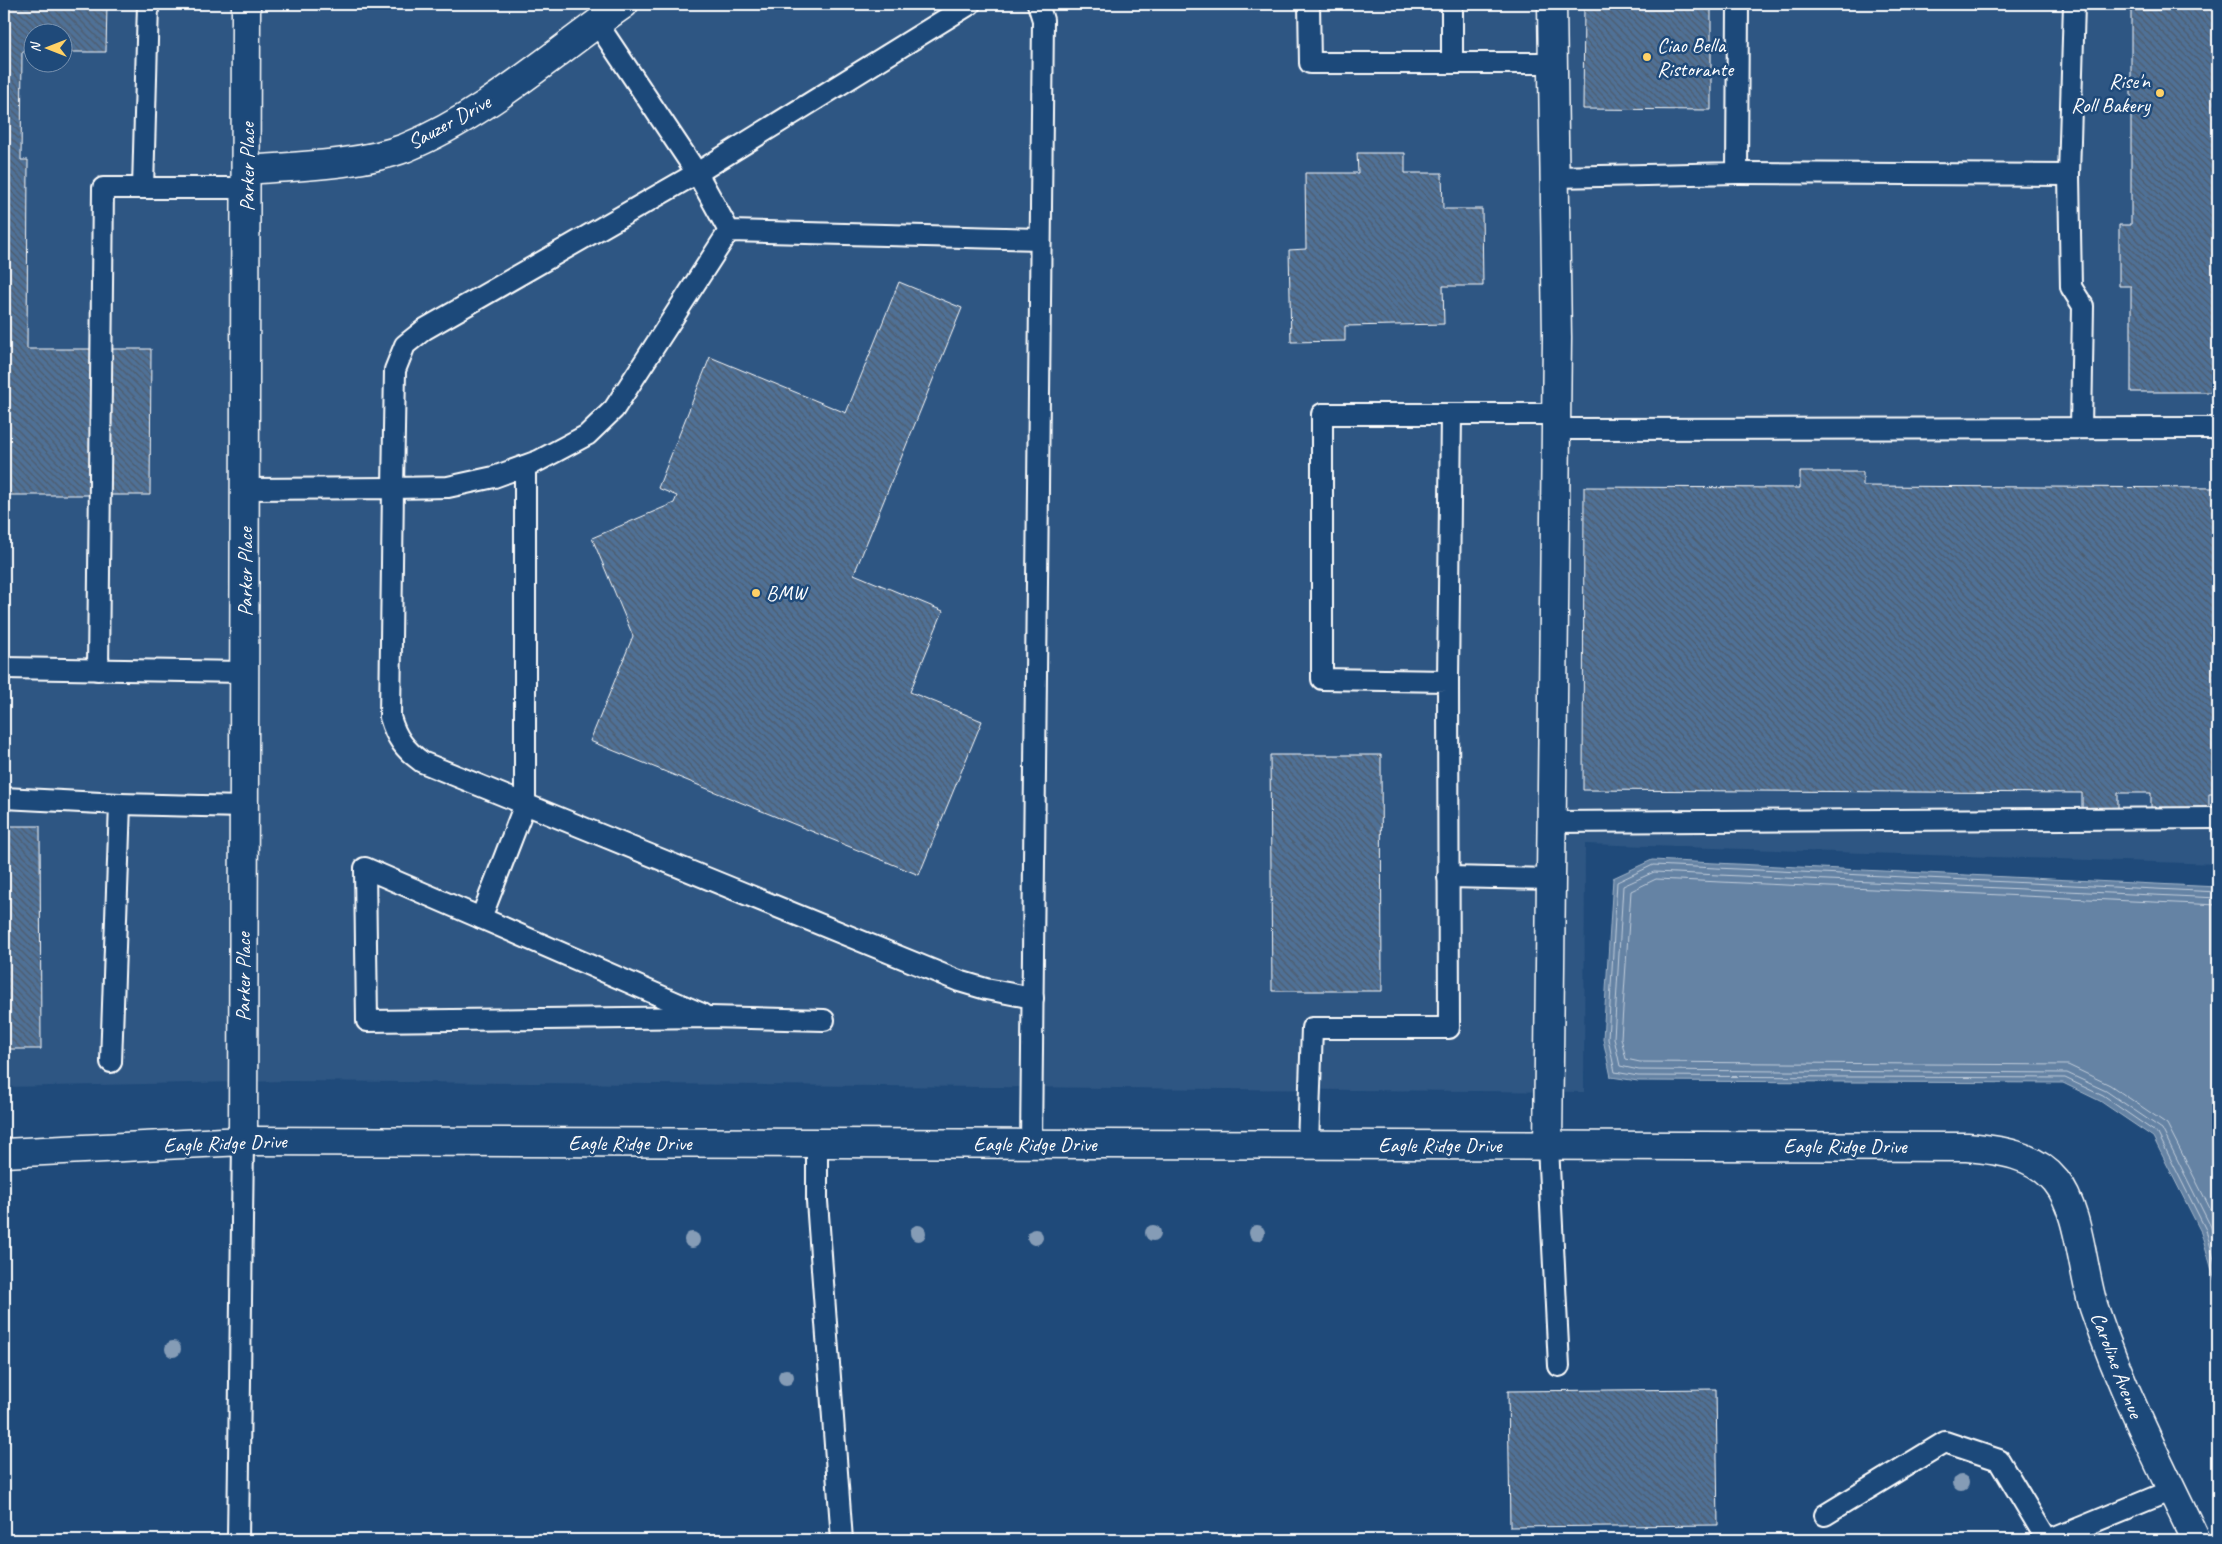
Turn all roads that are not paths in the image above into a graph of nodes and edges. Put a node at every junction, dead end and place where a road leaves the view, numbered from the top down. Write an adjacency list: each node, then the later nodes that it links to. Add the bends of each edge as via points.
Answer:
1 (148, 4): 19 (lane)
2 (246, 4): 18 (street, Parker Place)
3 (624, 4): 11 (street, Sauzer Drive)
4 (970, 4): 14 (lane)
5 (1038, 4): 21 (lane, via 1043,20)
6 (1309, 4): 12 (lane, via 1310,63)
7 (1452, 4): 12 (lane)
8 (1552, 4): 13 (street)
9 (1738, 4): 15 (lane)
10 (2074, 4): 16 (lane)
11 (597, 23): 14 (lane); 18 (street, Sauzer Drive, via 492,100 446,128 404,148)
12 (1452, 63): 13 (lane)
13 (1553, 63): 17 (street)
14 (697, 173): 20 (lane); 28 (lane, via 425,328 405,345 395,370)
15 (1736, 173): 16 (lane); 17 (lane)
16 (2068, 175): 24 (lane, via 2071,287 2083,306)
17 (1555, 177): 23 (street)
18 (247, 179): 19 (lane); 27 (street, Parker Place)
19 (143, 188): 30 (lane, via 103,188)
20 (729, 231): 21 (lane); 26 (lane, via 614,408 587,435)
21 (1040, 239): 42 (lane)
22 (1451, 414): 23 (lane); 32 (lane); 32 (lane, via 1322,414 1322,679)
23 (1556, 422): 24 (lane); 38 (street)
24 (2081, 428): 25 (lane)
25 (2218, 428)
26 (525, 466): 28 (lane, via 494,477 448,486); 35 (lane)
27 (246, 488): 28 (lane); 31 (street, Parker Place)
28 (393, 488): 35 (lane, via 390,717 396,736 407,751 422,762)
29 (4, 668): 30 (lane)
30 (98, 670): 31 (lane)
31 (244, 672): 36 (street, Parker Place)
32 (1448, 681): 39 (lane)
33 (4, 798): 34 (lane)
34 (120, 804): 36 (lane); 45 (lane)
35 (525, 804): 41 (lane); 42 (lane, via 959,981)
36 (243, 807): 46 (street, Parker Place)
37 (2218, 818): 38 (lane)
38 (1551, 822): 40 (street)
39 (1448, 877): 40 (lane); 49 (lane, via 1449,1028 1312,1028)
40 (1551, 879): 50 (street)
41 (481, 918): 43 (lane); 43 (lane, via 365,868 367,1021)
42 (1033, 998): 47 (lane)
43 (710, 1017): 44 (lane)
44 (824, 1020)
45 (111, 1062)
46 (243, 1141): 48 (street, Eagle Ridge Drive); 51 (street, Eagle Ridge Drive); 56 (lane)
47 (1031, 1143): 48 (street, Eagle Ridge Drive); 49 (street, Eagle Ridge Drive)
48 (816, 1144): 57 (lane, via 817,1202)
49 (1308, 1145): 50 (street, Eagle Ridge Drive)
50 (1548, 1146): 52 (street, Eagle Ridge Drive, via 1967,1147 2004,1151 2030,1160); 53 (lane)
51 (4, 1153)
52 (2057, 1182): 54 (street, Caroline Avenue, via 2069,1204 2094,1306 2122,1387)
53 (1559, 1366)
54 (2172, 1490): 58 (lane); 59 (street, Caroline Avenue)
55 (1825, 1515): 58 (lane, via 1945,1442 1998,1460)
56 (238, 1540)
57 (842, 1540)
58 (2049, 1540)
59 (2196, 1540)

